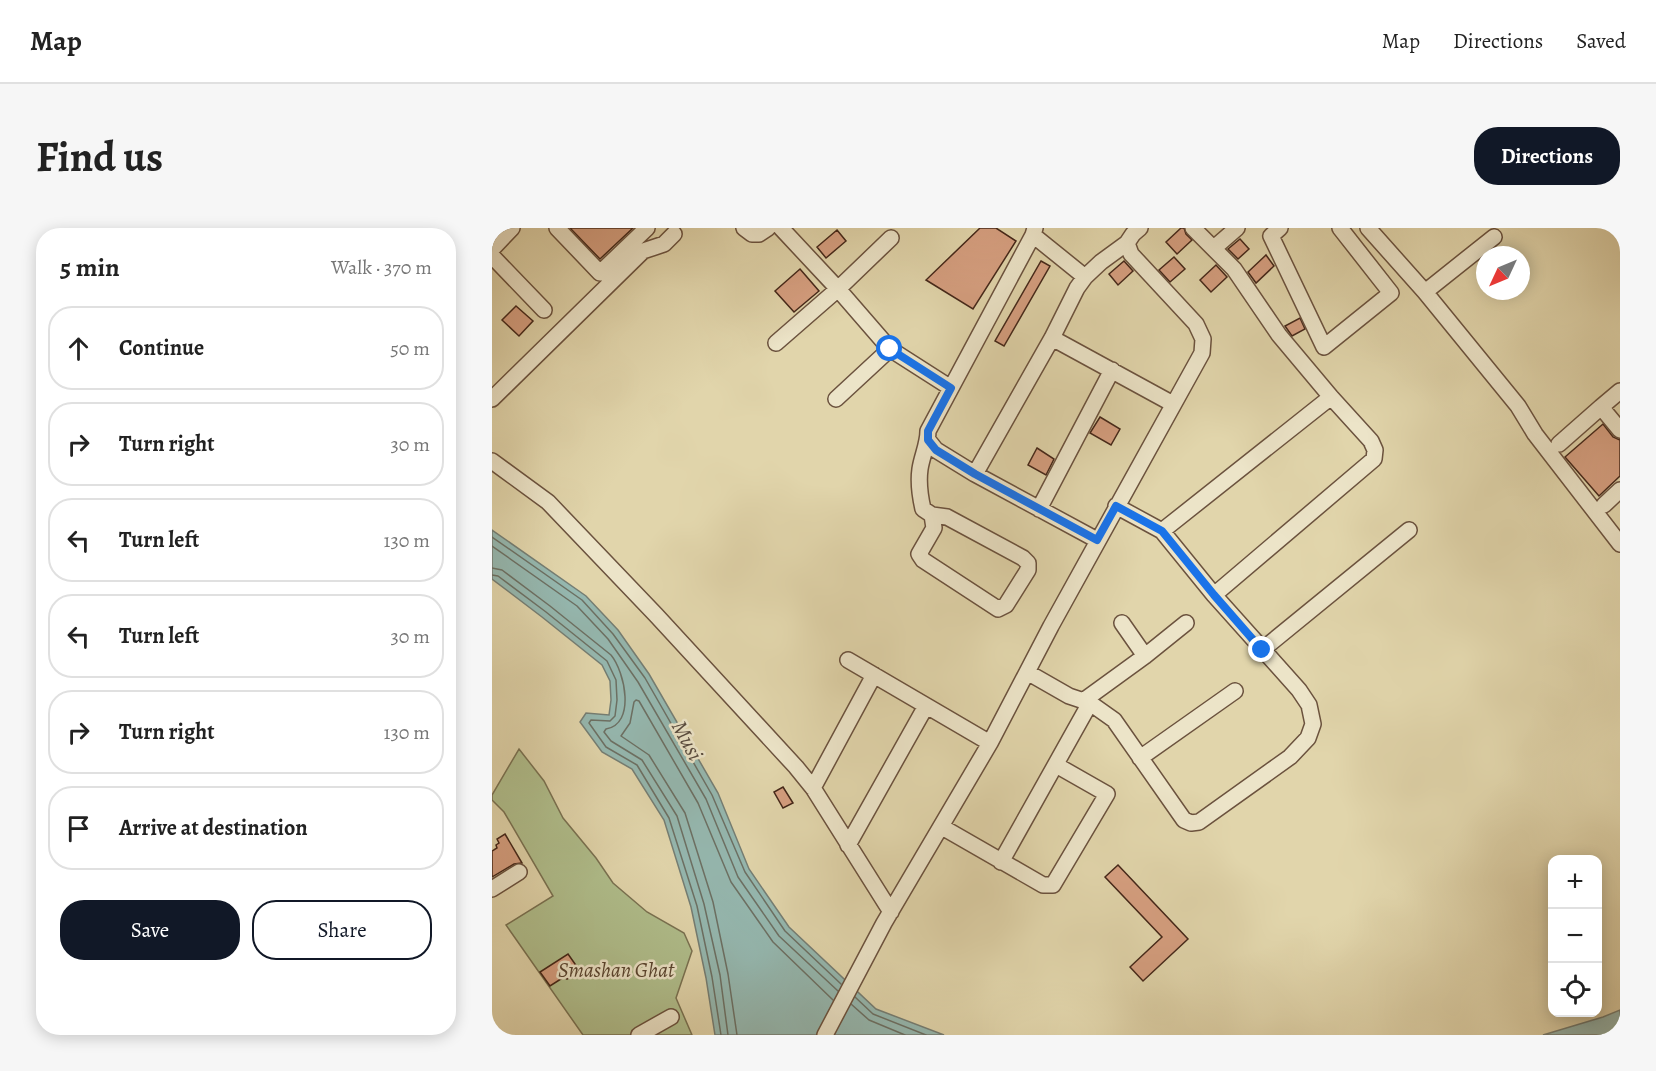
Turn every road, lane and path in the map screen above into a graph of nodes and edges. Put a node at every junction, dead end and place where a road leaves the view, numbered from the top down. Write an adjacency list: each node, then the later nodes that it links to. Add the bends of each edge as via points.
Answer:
1 (512, 228): 19 (street)
2 (556, 228): 3 (street, via 600,273)
3 (647, 228)
4 (744, 228): 5 (street, via 759,234)
5 (768, 228)
6 (781, 228): 22 (street)
7 (1140, 228): 17 (street)
8 (1193, 228): 18 (street)
9 (1237, 228): 18 (street)
10 (1280, 228): 11 (street, via 1270,236 1324,347 1391,293)
11 (1340, 228)
12 (1368, 228): 23 (street)
13 (1034, 232): 21 (street); 29 (street)
14 (675, 234): 32 (street, via 664,244 643,251)
15 (1494, 237): 23 (street)
16 (891, 238): 22 (street)
17 (1126, 243): 21 (street); 34 (street, via 1131,254 1196,324 1203,339 1202,353)
18 (1214, 248): 31 (street)
19 (492, 249)
20 (492, 256): 24 (street)
21 (1085, 277): 25 (street)
22 (838, 289): 26 (street); 27 (street)
23 (1425, 292): 49 (street, via 1518,406)
24 (544, 310)
25 (1052, 338): 28 (street); 40 (street)
26 (776, 342)
27 (890, 349): 29 (street); 33 (street)
28 (1112, 370): 34 (street); 44 (street)
29 (951, 388): 37 (street, via 928,431)
30 (1620, 390): 35 (street)
31 (1331, 397): 47 (street); 50 (street, via 1371,441 1374,459)
32 (492, 399)
33 (836, 399)
34 (1173, 404): 43 (street)
35 (1601, 407): 36 (street); 38 (street)
36 (1620, 430)
37 (928, 440): 40 (street, via 936,450); 45 (street, via 920,468 919,493 923,509)
38 (1559, 444)
39 (492, 461): 64 (street, via 548,501)
40 (975, 474): 44 (street)
41 (1620, 490): 42 (street)
42 (1604, 505)
43 (1116, 506): 47 (street); 48 (street)
44 (1039, 508): 48 (street)
45 (932, 515): 45 (street, via 934,528 919,554 923,560 998,609 1006,605 1028,570 1028,563 947,517)
46 (1409, 530): 53 (street)
47 (1162, 531): 50 (street)
48 (1097, 540): 56 (street)
49 (1620, 544)
50 (1214, 595): 53 (street)
51 (1122, 623): 54 (street)
52 (1186, 623): 54 (street)
53 (1262, 650): 62 (street, via 1310,705 1313,724 1308,738 1290,757 1199,822 1191,823 1184,820)
54 (1145, 656): 59 (street)
55 (848, 660): 57 (street)
56 (1027, 672): 59 (street); 61 (street)
57 (874, 675): 60 (street); 64 (street)
58 (1235, 691): 62 (street)
59 (1087, 702): 62 (street, via 1114,720); 63 (street)
60 (926, 706): 61 (street); 66 (street)
61 (990, 743): 65 (street)
62 (1140, 758)
63 (1056, 765): 67 (street); 67 (street, via 1107,795 1053,885 1043,885)
64 (813, 788): 66 (street)
65 (942, 827): 67 (street); 70 (street)
66 (848, 845): 70 (street)
67 (1000, 862)
68 (519, 872): 69 (street)
69 (492, 889)
70 (887, 918): 73 (street)
71 (670, 1017): 72 (street)
72 (639, 1035)
73 (825, 1035)

